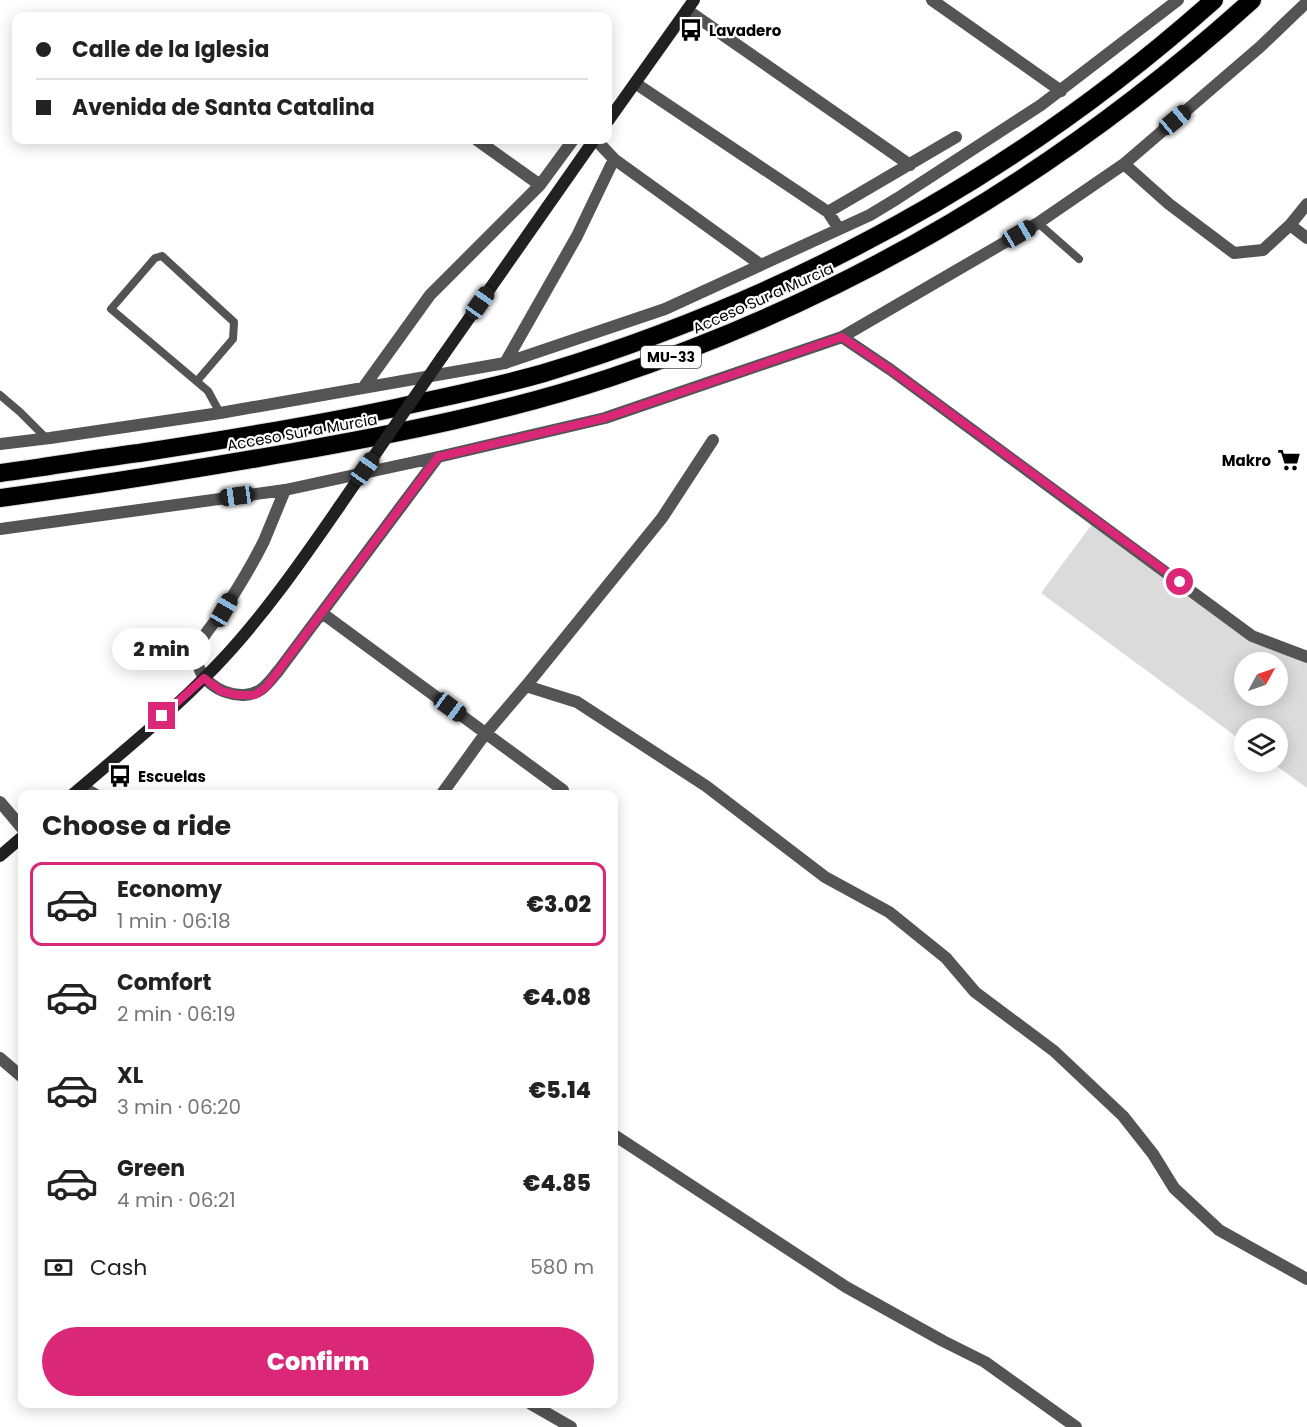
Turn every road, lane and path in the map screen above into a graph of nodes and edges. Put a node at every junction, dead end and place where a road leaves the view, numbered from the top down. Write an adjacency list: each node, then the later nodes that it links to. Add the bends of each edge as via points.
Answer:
1 (932, 0): 8 (street)
2 (1178, 0): 8 (street)
3 (1214, 0): 39 (highway, Acceso Sur a Murcia / MU-33, via 1110,87 993,169 832,259 686,324 542,373 416,403 288,429)
4 (1252, 0): 41 (highway, Acceso Sur a Murcia / MU-33, via 1127,105 1012,186 846,281 695,348 604,380 426,427 204,468)
5 (1307, 2): 16 (street)
6 (690, 5): 7 (main road); 17 (street)
7 (635, 83): 9 (main road); 22 (street)
8 (1061, 91): 20 (street)
9 (612, 115)
10 (956, 137): 17 (street)
11 (483, 144): 19 (street)
12 (570, 144): 19 (street)
13 (592, 144): 45 (main road, bridge, via 299,564)
14 (598, 144): 15 (street)
15 (614, 159): 28 (street); 30 (street, via 577,236)
16 (1124, 164): 23 (street); 24 (street, via 1234,253 1263,250)
17 (910, 165): 18 (street)
18 (886, 178): 20 (street); 22 (street)
19 (540, 185): 32 (street, via 430,295)
20 (898, 198): 25 (street)
21 (1307, 204): 24 (street)
22 (828, 212): 25 (street)
23 (1038, 223): 27 (lane); 29 (street)
24 (1290, 225): 26 (street)
25 (838, 229): 28 (street)
26 (1307, 238)
27 (1079, 259)
28 (761, 265): 30 (street, via 665,309)
29 (842, 337): 38 (street, via 605,418); 44 (street, via 1252,636)
30 (506, 363): 32 (street)
31 (196, 381): 31 (lane, via 111,309 155,258 162,256 234,322 233,339); 34 (lane, via 208,391)
32 (363, 388): 34 (street)
33 (0, 395): 35 (lane)
34 (220, 413): 35 (street)
35 (47, 439): 37 (street)
36 (713, 440): 46 (street, via 662,518)
37 (0, 444)
38 (438, 457): 40 (street); 43 (street)
39 (0, 473)
40 (285, 490): 42 (street); 45 (street, via 263,543 200,643 197,664)
41 (0, 498)
42 (0, 529)
43 (322, 613): 45 (street, via 266,687 255,695 221,691); 47 (street)
44 (1307, 657)
45 (204, 678): 48 (main road)
46 (526, 686): 47 (street); 58 (street, via 577,702 706,786 825,877 889,912 946,958 975,992 1053,1051 1123,1116 1174,1188 1219,1230)
47 (485, 734): 49 (street); 50 (street)
48 (78, 790)
49 (445, 790)
50 (563, 790)
51 (0, 802): 52 (street)
52 (18, 823)
53 (18, 840): 54 (main road)
54 (0, 856)
55 (0, 1058): 56 (street)
56 (18, 1074)
57 (618, 1138): 61 (street, via 846,1287 985,1362)
58 (1307, 1279)
59 (538, 1408): 60 (street)
60 (571, 1427)
61 (1076, 1427)

